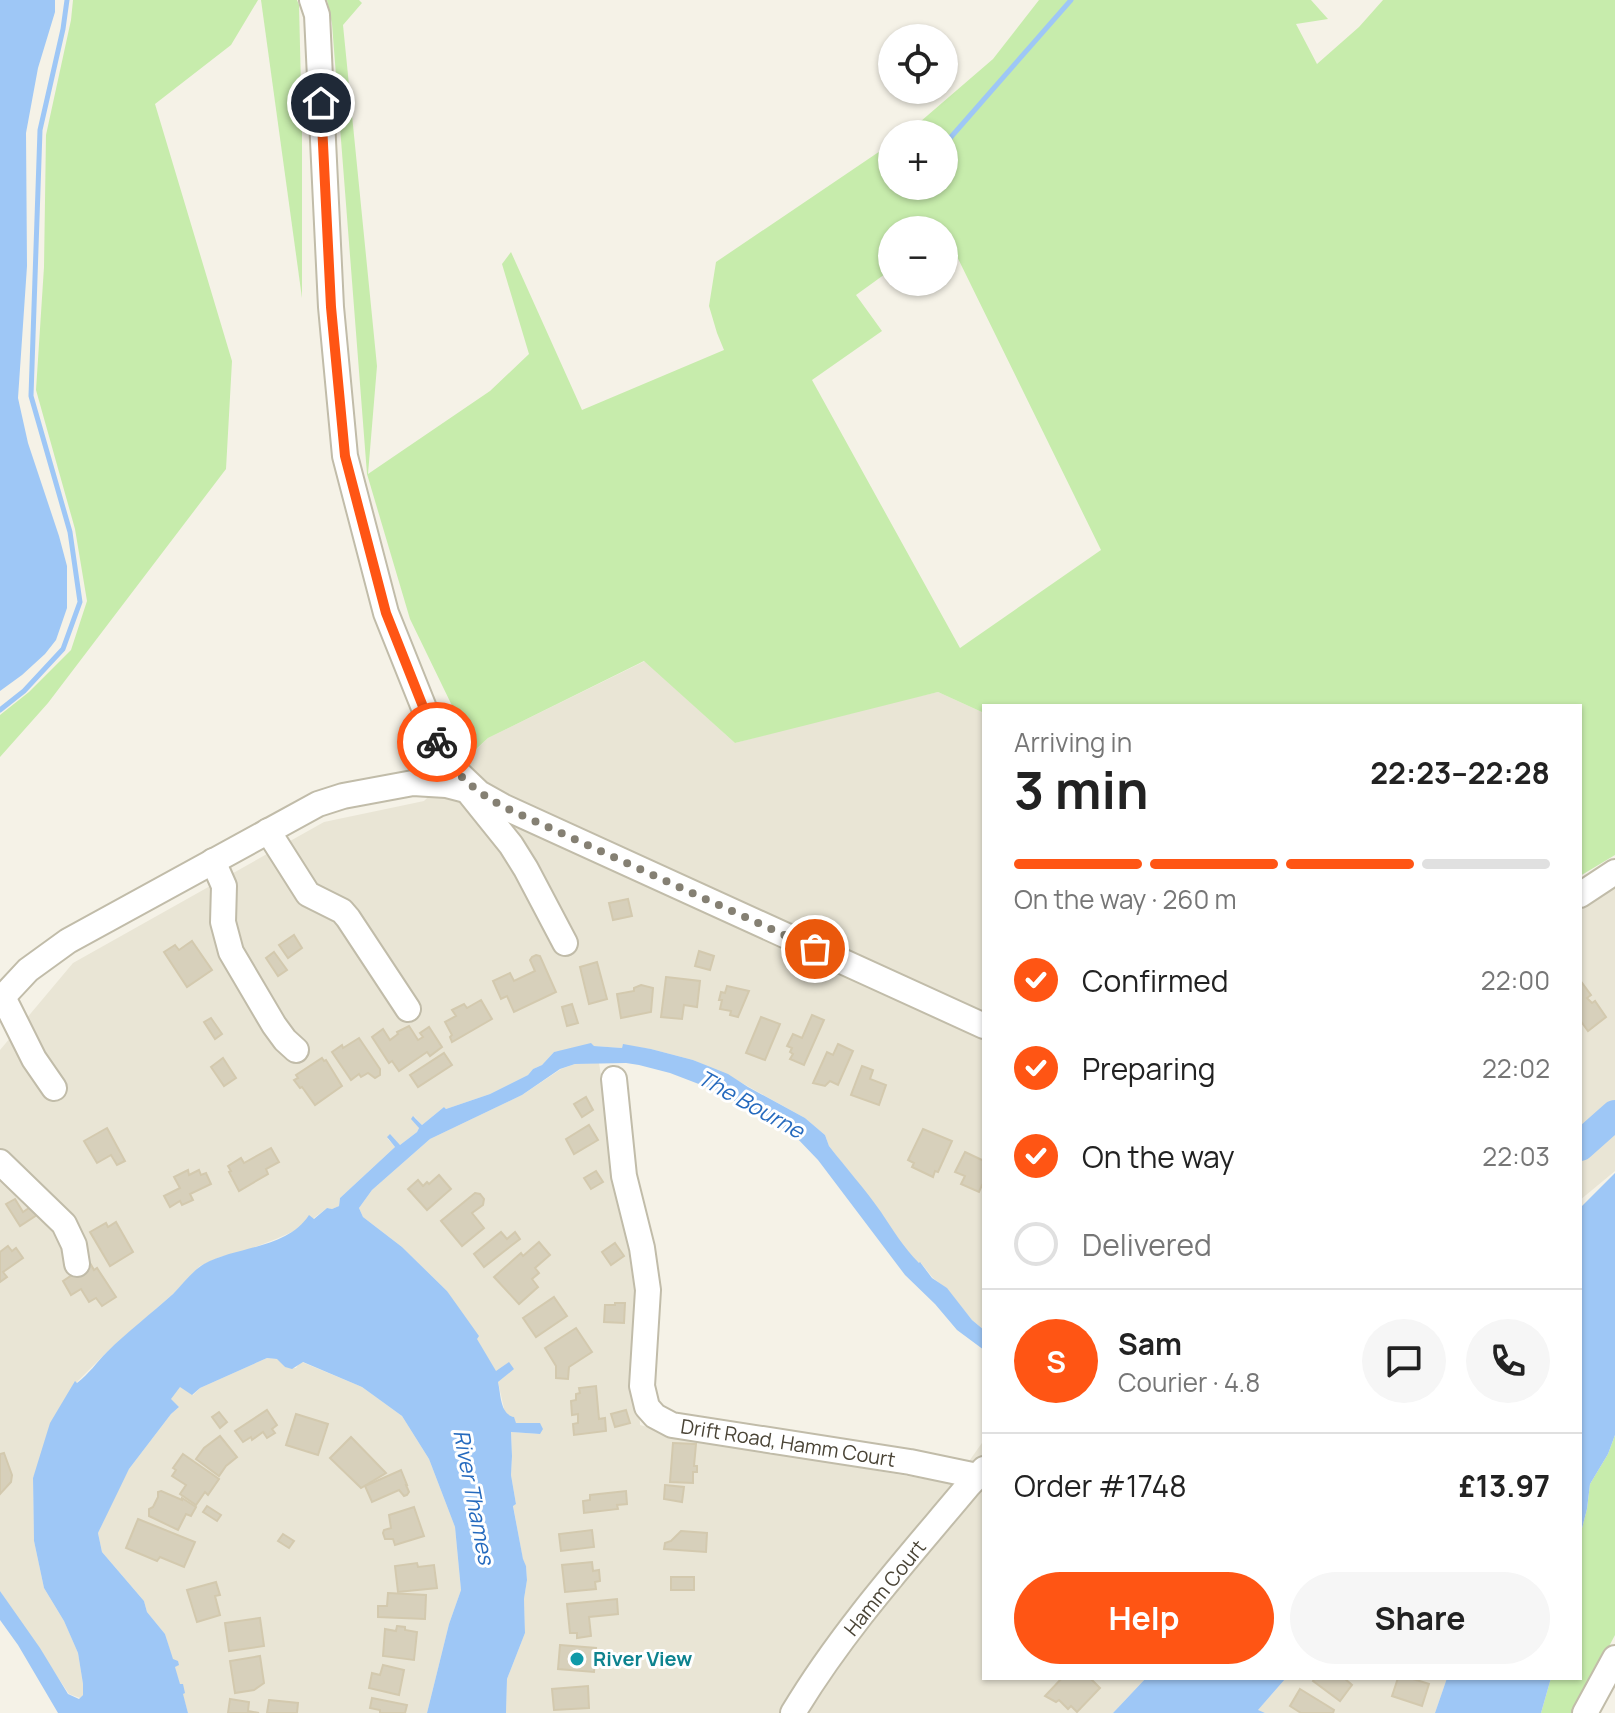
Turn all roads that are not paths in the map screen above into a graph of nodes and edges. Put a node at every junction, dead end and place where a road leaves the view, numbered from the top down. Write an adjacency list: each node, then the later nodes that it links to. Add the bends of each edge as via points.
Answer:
1 (312, 0): 2 (street, via 345,456 386,613)
2 (437, 741): 3 (street); 4 (street)
3 (413, 783): 4 (street); 5 (street, via 318,804)
4 (473, 792): 9 (street, via 526,869); 12 (street)
5 (268, 831): 6 (street); 11 (street, via 308,894 348,918)
6 (213, 861): 10 (street, via 68,941); 13 (street, via 224,886 223,922 231,952 274,1025)
7 (1615, 872): 8 (street)
8 (1582, 894)
9 (565, 943)
10 (1, 998): 15 (street)
11 (408, 1009)
12 (982, 1025)
13 (296, 1050)
14 (614, 1079): 18 (street, Drift Road, Hamm Court, via 624,1176 648,1290 642,1386 655,1416 672,1425)
15 (54, 1088)
16 (0, 1162): 17 (street, via 64,1224)
17 (77, 1264)
18 (980, 1472): 20 (street, Hamm Court, via 883,1588)
19 (1615, 1658): 21 (street)
20 (793, 1713)
21 (1585, 1713)

